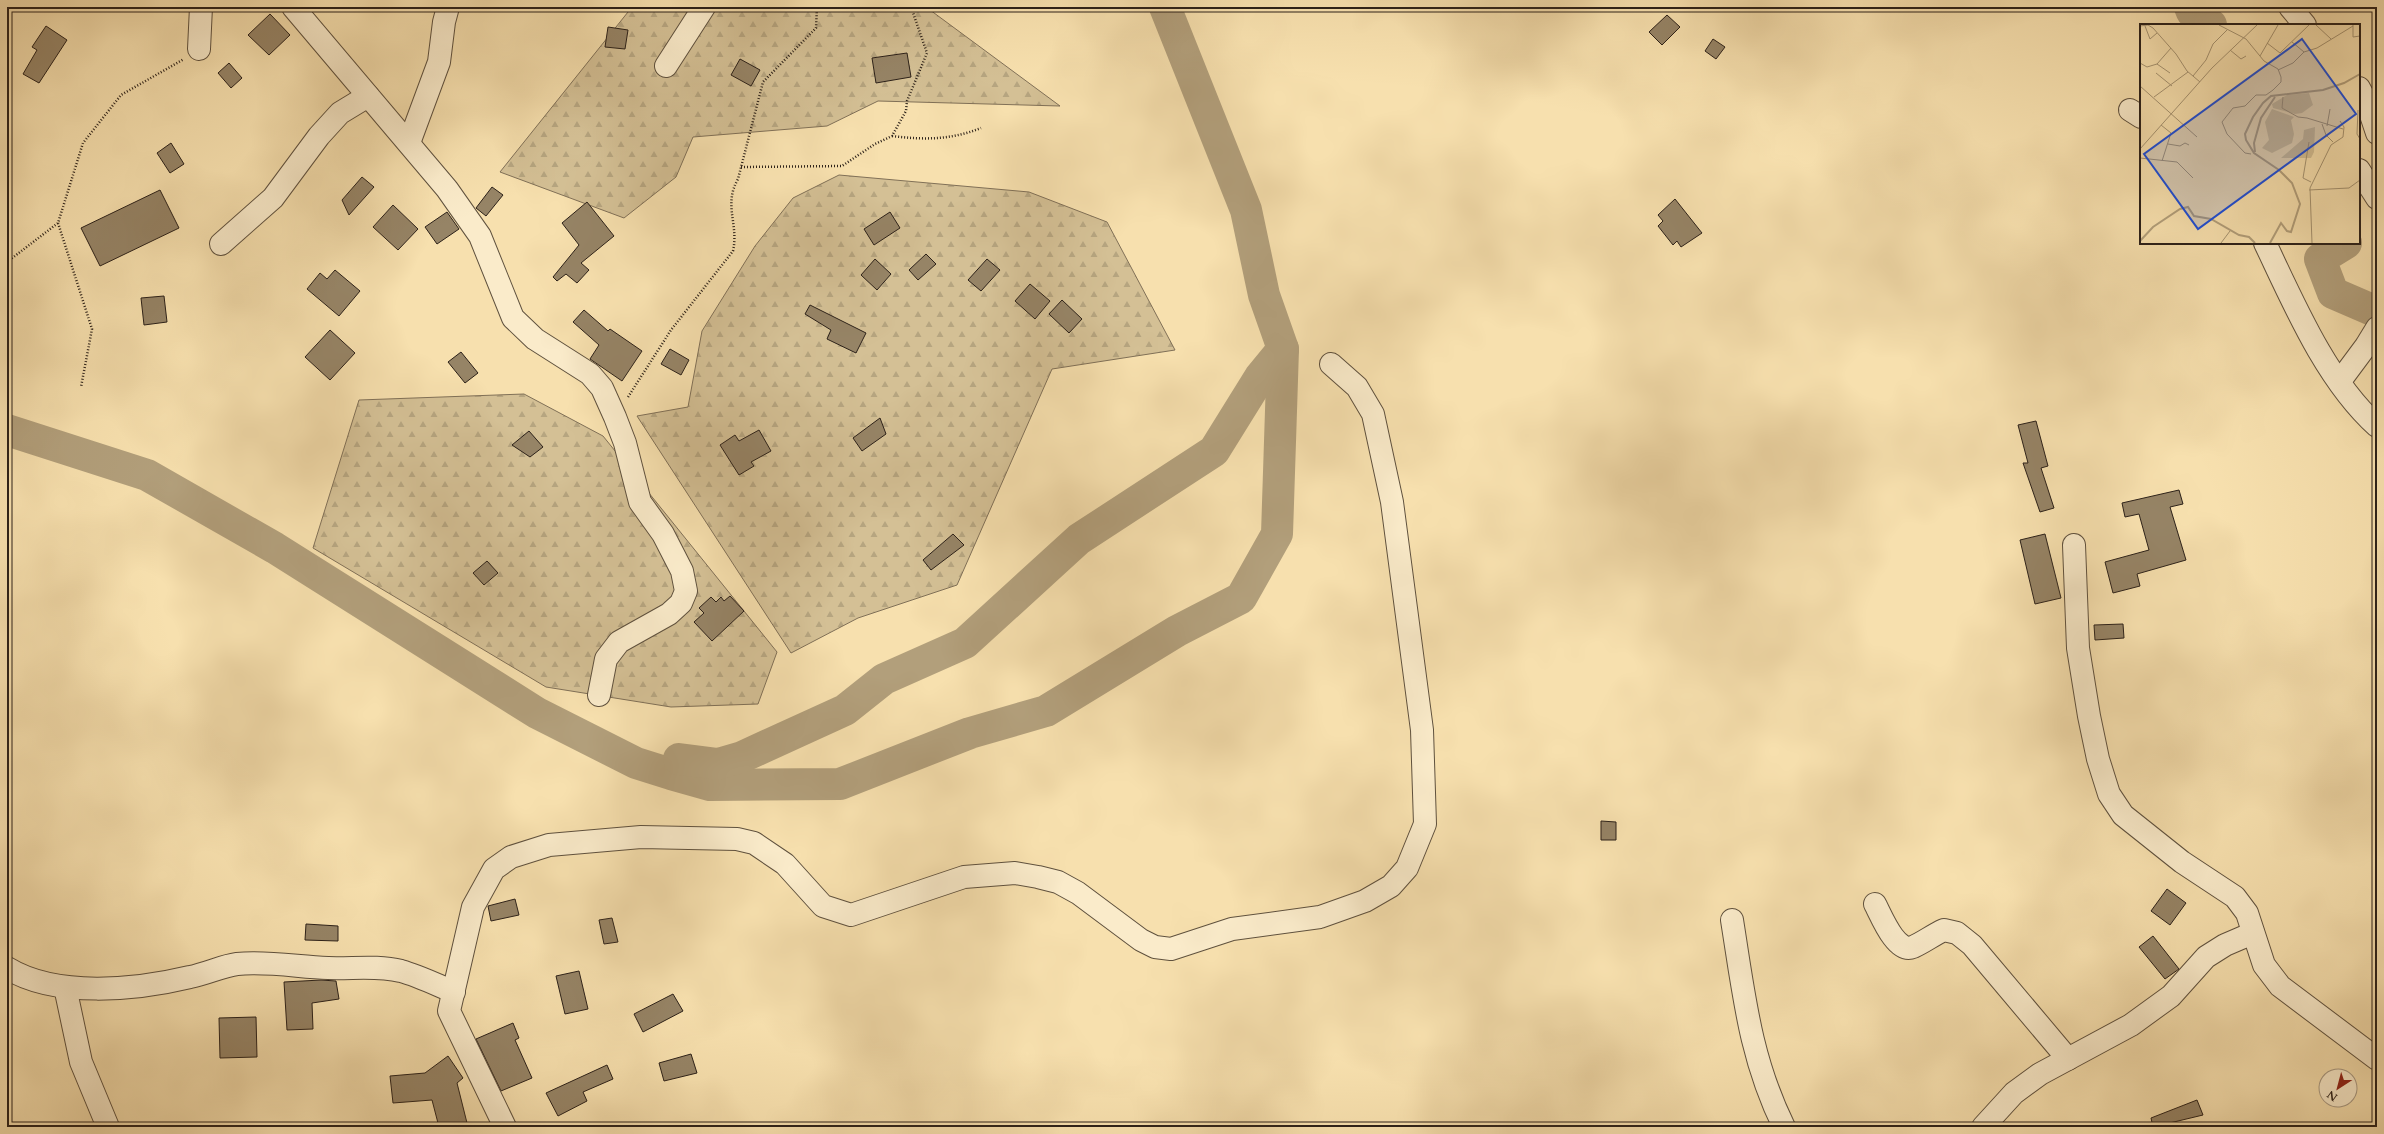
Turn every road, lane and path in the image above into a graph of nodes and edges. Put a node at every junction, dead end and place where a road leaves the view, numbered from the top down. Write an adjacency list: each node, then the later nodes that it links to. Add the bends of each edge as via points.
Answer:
1 (201, 7): 10 (street)
2 (293, 7): 13 (street)
3 (448, 7): 17 (street, via 439,62)
4 (704, 7): 11 (street)
5 (817, 7): 18 (path, via 816,28 763,82)
6 (911, 7): 16 (path, via 928,53 907,101 906,111)
7 (2289, 7): 8 (street); 9 (street)
8 (2283, 24)
9 (2304, 24)
10 (199, 49): 21 (path, via 121,96 83,143)
11 (666, 66)
12 (2360, 90): 15 (street, via 2367,102)
13 (368, 96): 17 (street); 22 (street, via 340,113 319,136 273,198)
14 (981, 128): 16 (path, via 945,139 924,140)
15 (2377, 133)
16 (892, 136): 18 (path, via 842,166)
17 (409, 143): 29 (street, via 447,189 480,236 513,318 535,339 590,374 602,388)
18 (741, 168): 29 (path, via 732,189 730,204 736,237 733,251 671,330)
19 (2360, 172): 20 (street)
20 (2377, 198)
21 (58, 223): 24 (path); 28 (path, via 92,329)
22 (221, 244)
23 (2265, 244): 27 (street, via 2306,328)
24 (7, 262)
25 (2377, 328): 27 (street)
26 (1331, 364): 38 (street, via 1357,387 1373,414 1392,502 1422,730 1425,824 1408,868 1391,886 1365,901 1320,917 1232,929 1171,949 1155,948 1141,940 1078,893 1058,882 1015,873 964,877 851,915 823,906 785,864 754,843 737,839 641,837 549,845 511,857 494,869 473,908)
27 (2340, 381): 30 (street, via 2363,414)
28 (81, 387)
29 (615, 417): 32 (street, via 625,443 640,502 663,534 682,571 686,591 681,603 669,614 619,642 606,659)
30 (2377, 426)
31 (2074, 545): 35 (street, via 2078,648 2098,759 2109,794 2123,816 2182,862 2236,897 2247,913)
32 (599, 695)
33 (1875, 904): 39 (street, via 1897,943 1906,948 1944,930 1956,933 1972,945)
34 (1732, 920): 43 (street, via 1750,1034 1759,1068)
35 (2253, 933): 39 (street, via 2225,945 2206,957 2171,996 2130,1025); 40 (street, via 2264,965 2280,986)
36 (7, 968): 37 (street, via 22,977)
37 (65, 987): 38 (street, via 111,988 154,984 236,964 251,963 340,969 378,967 401,971); 41 (street, via 81,1062)
38 (454, 992): 42 (street, via 449,1011)
39 (2068, 1059): 44 (street, via 2040,1074 2014,1093)
40 (2377, 1059)
41 (108, 1127)
42 (505, 1127)
43 (1784, 1127)
44 (1984, 1127)

